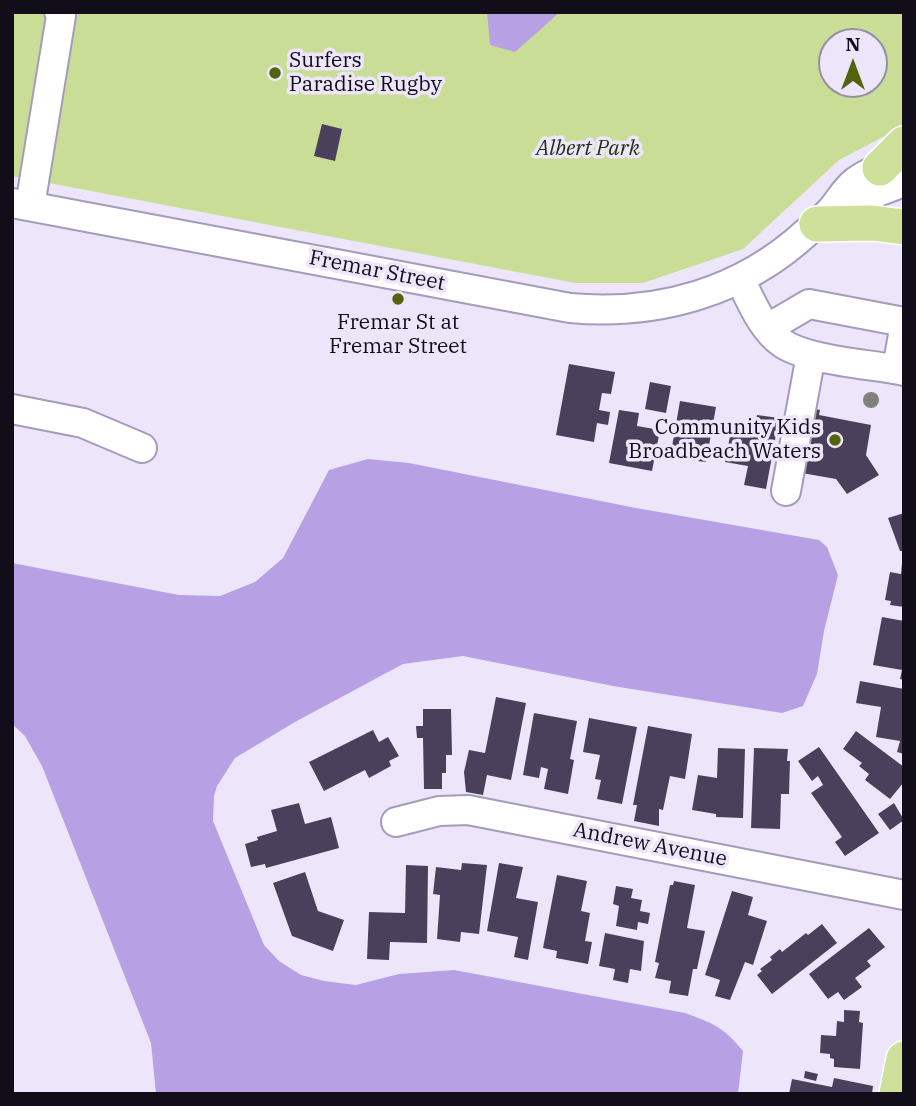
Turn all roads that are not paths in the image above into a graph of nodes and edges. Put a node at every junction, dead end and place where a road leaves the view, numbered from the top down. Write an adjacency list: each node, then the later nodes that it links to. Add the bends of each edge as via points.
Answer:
1 (59, 12): 3 (street)
2 (898, 164): 4 (street, Fremar Street, via 853,183)
3 (21, 205): 6 (street, Fremar Street, via 570,308 664,305)
4 (825, 216): 5 (main road); 6 (street, Fremar Street, via 779,255)
5 (904, 227)
6 (740, 279): 8 (street)
7 (904, 322): 8 (street, via 809,304)
8 (768, 328): 10 (street, via 780,342)
9 (904, 329): 11 (street)
10 (811, 355): 11 (street); 14 (street)
11 (900, 370)
12 (12, 409): 13 (street, via 83,423)
13 (142, 448)
14 (786, 491)
15 (396, 822): 16 (street, Andrew Avenue, via 439,811 468,810)
16 (904, 895)
17 (904, 1059): 18 (main road)
18 (897, 1094)

